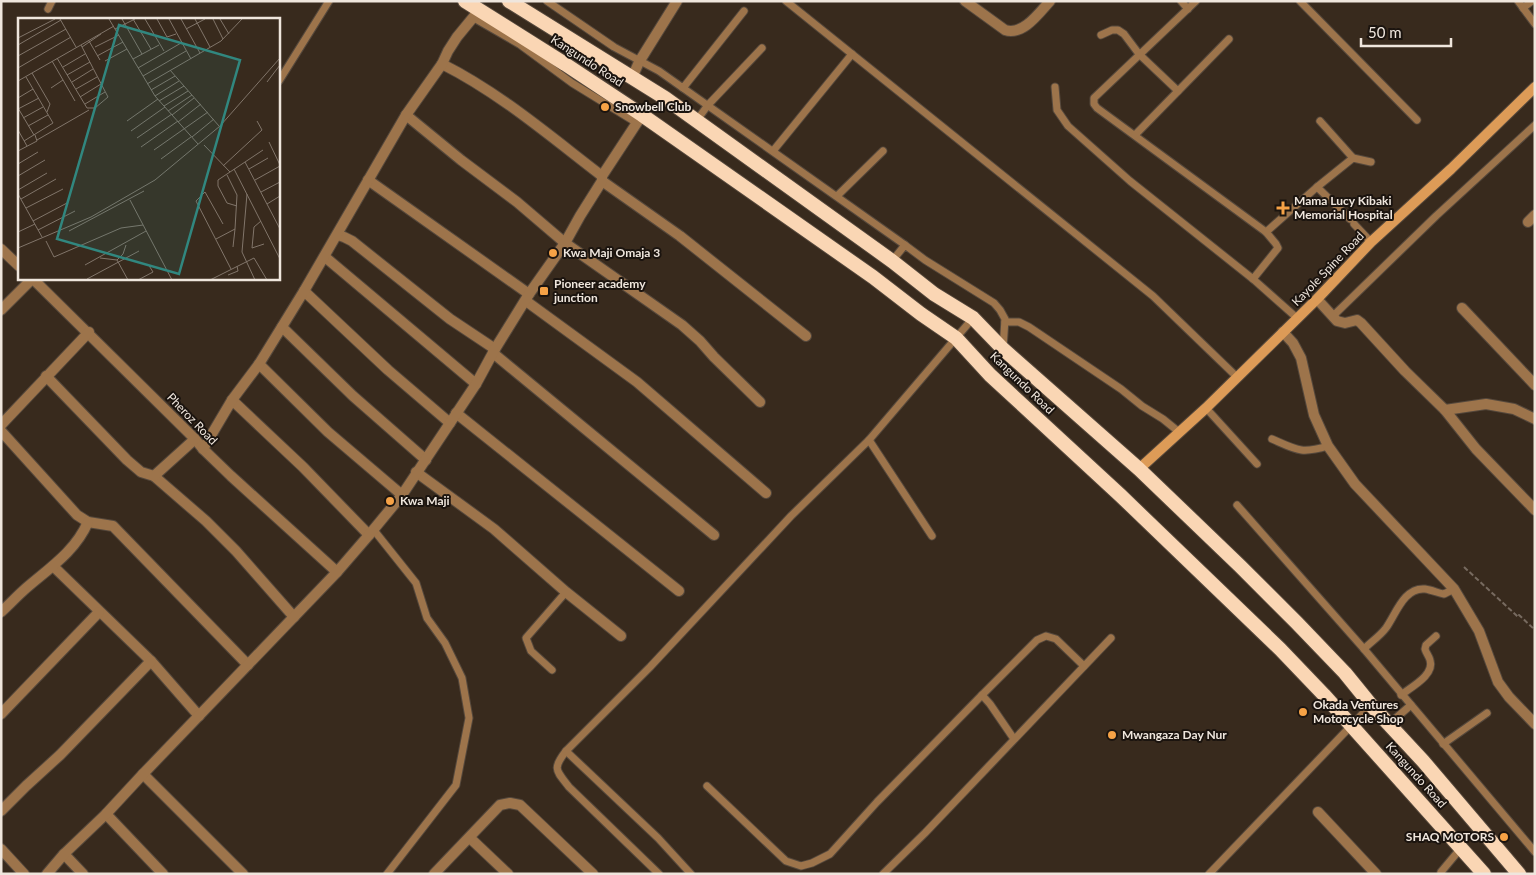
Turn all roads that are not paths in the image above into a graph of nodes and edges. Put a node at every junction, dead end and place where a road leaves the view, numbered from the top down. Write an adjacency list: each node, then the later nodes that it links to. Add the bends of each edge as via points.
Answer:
1 (52, 1): 16 (lane)
2 (329, 1): 29 (lane)
3 (465, 1): 19 (highway, Kangundo Road)
4 (509, 1): 28 (highway, Kangundo Road)
5 (547, 1): 26 (lane)
6 (677, 1): 26 (street)
7 (786, 1): 24 (lane)
8 (965, 1): 9 (street, via 1010,32 1022,29)
9 (1050, 1)
10 (1181, 1): 17 (lane)
11 (1196, 1): 17 (lane)
12 (1300, 1): 38 (lane)
13 (1518, 1): 15 (lane)
14 (1532, 1): 15 (lane)
15 (1523, 8): 20 (lane)
16 (48, 9)
17 (1188, 9): 25 (lane)
18 (744, 11): 32 (lane)
19 (477, 14): 27 (street, via 457,37); 36 (highway, Kangundo Road)
20 (1535, 24)
21 (1101, 35): 25 (lane, via 1118,30)
22 (1229, 39): 33 (lane)
23 (762, 48): 34 (lane)
24 (852, 54): 42 (lane); 80 (lane, via 1153,296)
25 (1139, 54): 33 (lane); 41 (lane, via 1094,98 1097,108)
26 (639, 62): 28 (street); 32 (lane)
27 (442, 64): 35 (street); 46 (street, via 521,114)
28 (632, 78): 37 (highway, Kangundo Road)
29 (280, 79)
30 (1055, 87): 59 (lane, via 1057,110 1068,126 1130,181)
31 (1535, 87): 52 (main road, Kayole Spine Road)
32 (683, 88): 34 (lane)
33 (1178, 91): 41 (lane)
34 (708, 104): 37 (lane); 42 (lane)
35 (406, 116): 47 (street); 53 (street)
36 (640, 119): 46 (street); 75 (highway, Kangundo Road, via 865,271)
37 (696, 120): 57 (highway, Kangundo Road)
38 (1417, 120)
39 (1320, 121): 44 (lane)
40 (1535, 125): 67 (lane)
41 (1135, 135): 50 (lane)
42 (773, 151): 49 (lane)
43 (883, 151): 49 (lane)
44 (1353, 158): 45 (lane); 48 (lane)
45 (1370, 162)
46 (602, 178): 53 (street); 74 (street)
47 (368, 180): 51 (street); 63 (street)
48 (1317, 188): 50 (lane); 52 (lane)
49 (837, 196): 54 (lane)
50 (1266, 232): 59 (lane, via 1278,248)
51 (338, 235): 56 (street); 77 (street, via 352,242)
52 (1371, 242): 64 (main road, Kayole Spine Road)
53 (565, 243): 63 (street); 84 (street, via 682,325)
54 (905, 245): 57 (lane); 70 (lane, via 994,303)
55 (1, 250): 58 (street)
56 (325, 257): 62 (street); 81 (street)
57 (892, 261): 68 (highway, Kangundo Road, via 934,294)
58 (18, 265)
59 (1253, 279): 69 (lane)
60 (31, 280): 66 (street)
61 (33, 280): 72 (street, Pheroz Road)
62 (304, 291): 71 (street); 89 (street)
63 (527, 297): 77 (street); 103 (street, via 637,382)
64 (1317, 299): 67 (street); 69 (main road, Kayole Spine Road)
65 (1462, 308): 82 (street)
66 (1, 310)
67 (1332, 316): 86 (street, via 1345,323 1357,320 1361,323)
68 (973, 318): 75 (lane); 76 (highway, Kangundo Road)
69 (1297, 318): 73 (main road, Kayole Spine Road)
70 (1005, 322): 76 (lane); 92 (lane, via 1019,322 1053,342)
71 (282, 327): 78 (street); 98 (street, via 353,396)
72 (88, 332): 79 (street); 93 (street, Pheroz Road)
73 (1283, 332): 80 (main road, Kayole Spine Road); 96 (street, via 1301,358 1314,415)
74 (806, 336)
75 (956, 338): 95 (lane); 136 (highway, Kangundo Road, via 990,375 1219,589)
76 (1002, 349): 100 (highway, Kangundo Road)
77 (494, 351): 81 (street); 109 (street)
78 (259, 364): 83 (street); 104 (street, via 328,432)
79 (46, 376): 90 (street); 102 (street, via 127,460 141,472)
80 (1237, 377): 85 (main road, Kayole Spine Road)
81 (476, 384): 87 (street)
82 (1535, 385)
83 (232, 400): 97 (street); 108 (street)
84 (760, 402)
85 (1206, 408): 92 (main road, Kayole Spine Road); 99 (lane)
86 (1446, 410): 88 (street, via 1486,404 1514,409); 106 (street, via 1476,448)
87 (456, 413): 89 (street); 114 (street)
88 (1535, 419)
89 (450, 423): 98 (street)
90 (1, 425)
91 (1, 431): 107 (street, via 77,515)
92 (1179, 432): 100 (main road, Kayole Spine Road)
93 (195, 439): 97 (street, Pheroz Road); 102 (street)
94 (1272, 439): 96 (lane, via 1303,451)
95 (869, 440): 110 (lane); 139 (lane, via 791,516 650,667)
96 (1328, 446): 113 (street, via 1355,484)
97 (203, 450): 112 (street, Pheroz Road)
98 (426, 460): 101 (street)
99 (1257, 464)
100 (1139, 469): 129 (highway, Kangundo Road, via 1297,623)
101 (416, 472): 104 (street); 115 (street, via 494,529)
102 (154, 476): 118 (street, via 236,551)
103 (766, 493)
104 (402, 495): 108 (street)
105 (1237, 505): 122 (lane)
106 (1535, 510)
107 (88, 522): 111 (street, via 74,546); 124 (street, via 113,526)
108 (371, 532): 112 (street); 156 (lane, via 416,583 427,618 445,643 462,678 469,718 456,785)
109 (714, 535)
110 (932, 536)
111 (53, 566): 116 (street); 117 (street)
112 (337, 572): 118 (street)
113 (1454, 589): 122 (lane, via 1444,594 1425,589 1411,593 1386,628); 135 (street, via 1479,631 1498,682)
114 (679, 591)
115 (566, 592): 119 (street); 126 (lane, via 526,638 532,651)
116 (1, 612)
117 (99, 612): 123 (street); 132 (street)
118 (294, 617): 124 (street)
119 (620, 636)
120 (1436, 636): 128 (lane, via 1424,649 1431,668)
121 (1111, 638): 125 (lane)
122 (1364, 649): 128 (lane)
123 (150, 661): 133 (street); 142 (street)
124 (248, 665): 133 (street)
125 (1084, 666): 127 (lane, via 1056,639 1046,636 1037,640); 137 (lane)
126 (552, 670)
127 (982, 695): 137 (lane); 141 (lane, via 830,854 812,863 801,866 786,861)
128 (1401, 695): 130 (lane)
129 (1371, 705): 134 (highway, Kangundo Road); 136 (lane)
130 (1410, 705): 134 (lane); 138 (lane)
131 (1487, 713): 138 (lane)
132 (1, 714)
133 (199, 716): 140 (street)
134 (1389, 724): 166 (highway, Kangundo Road)
135 (1535, 724)
136 (1351, 726): 146 (highway, Kangundo Road); 163 (lane)
137 (1014, 739): 162 (lane)
138 (1443, 744): 148 (lane)
139 (566, 751): 160 (lane, via 557,769 569,787); 161 (lane, via 658,838)
140 (143, 774): 144 (street); 155 (street)
141 (707, 786)
142 (1, 811)
143 (1318, 812): 164 (street)
144 (106, 814): 149 (street); 154 (street)
145 (470, 838): 157 (street); 158 (street); 159 (street, via 500,805 520,805)
146 (1461, 848): 150 (lane); 165 (highway, Kangundo Road)
147 (1, 849): 151 (street)
148 (1535, 852)
149 (64, 854): 152 (street); 153 (street)
150 (1441, 872)
151 (24, 874)
152 (47, 874)
153 (83, 874)
154 (163, 874)
155 (243, 874)
156 (388, 874)
157 (434, 874)
158 (508, 874)
159 (593, 874)
160 (659, 874)
161 (691, 874)
162 (883, 874)
163 (1209, 874)
164 (1376, 874)
165 (1484, 874)
166 (1520, 874)

